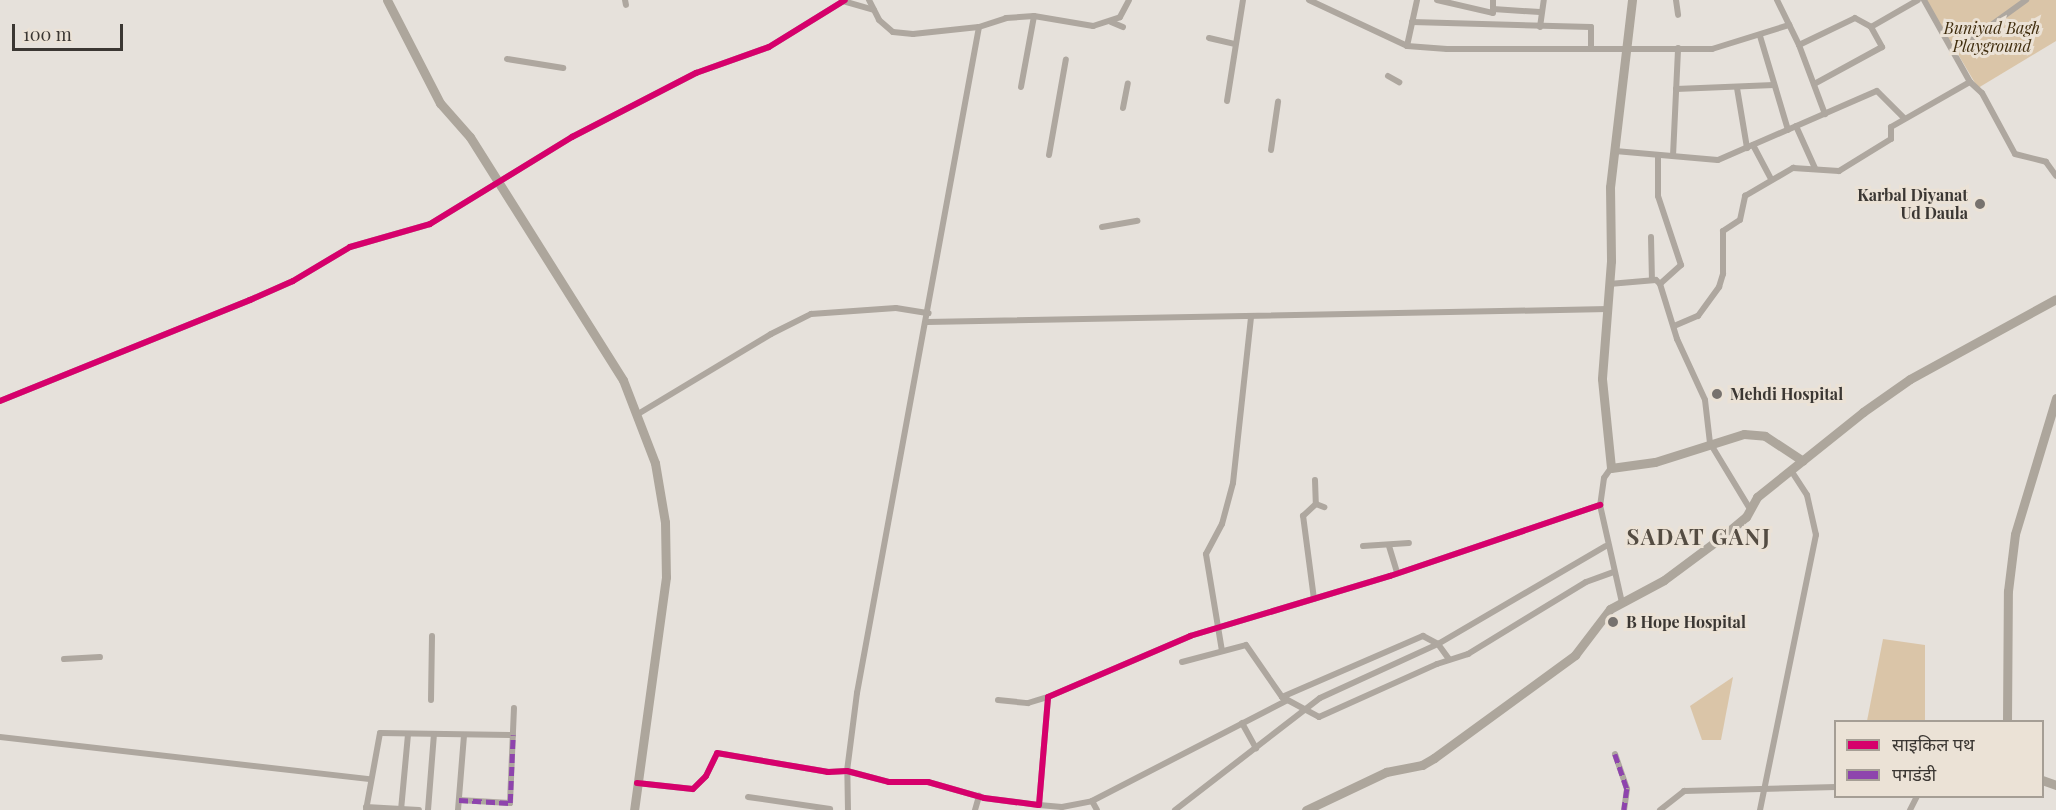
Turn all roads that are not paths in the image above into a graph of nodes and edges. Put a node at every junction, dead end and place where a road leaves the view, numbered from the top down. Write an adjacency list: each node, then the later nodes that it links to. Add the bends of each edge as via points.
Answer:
1 (387, 0): 67 (street, via 440,103 470,137)
2 (869, 0): 19 (street)
3 (1129, 0): 23 (street, via 1120,16)
4 (1243, 0): 32 (street)
5 (1309, 0): 17 (street)
6 (1417, 0): 24 (street)
7 (1437, 0): 18 (street, via 1493,13)
8 (1493, 0): 18 (street)
9 (1544, 0): 20 (street)
10 (1632, 0): 36 (street)
11 (1676, 0): 21 (street)
12 (1777, 0): 25 (street)
13 (1918, 0): 29 (street)
14 (1924, 0): 38 (street)
15 (2026, 0): 38 (street)
16 (844, 1): 19 (street); 67 (street, via 769,47 696,73 604,120)
17 (1319, 2): 34 (street)
18 (1493, 9): 20 (street)
19 (874, 10): 26 (street, via 893,32)
20 (1540, 12): 28 (street)
21 (1677, 15)
22 (1034, 16): 23 (street, via 1093,26); 26 (street, via 1006,18); 48 (street)
23 (1111, 22): 27 (street)
24 (1412, 22): 28 (street); 34 (street)
25 (1789, 25): 30 (street); 33 (street)
26 (979, 27): 76 (street)
27 (1123, 27)
28 (1540, 27): 35 (street, via 1592,27)
29 (1871, 27): 33 (street, via 1855,18); 46 (street, via 1882,47)
30 (1760, 36): 37 (street, via 1712,49); 47 (street)
31 (1209, 38): 32 (street)
32 (1235, 44): 51 (street)
33 (1799, 45): 46 (street)
34 (1407, 46): 35 (street)
35 (1591, 47): 36 (street)
36 (1627, 47): 37 (street); 60 (street)
37 (1678, 48): 50 (street)
38 (1954, 52): 44 (street)
39 (507, 59): 41 (street)
40 (1066, 59): 61 (street)
41 (563, 68)
42 (1388, 76): 43 (street)
43 (1399, 82)
44 (1970, 82): 55 (street); 65 (street, via 1982,93 2015,154 2046,162)
45 (1128, 83): 53 (street)
46 (1814, 84): 54 (street)
47 (1774, 85): 49 (street); 57 (street, via 1783,102)
48 (1021, 87)
49 (1737, 88): 50 (street); 58 (street)
50 (1676, 89): 63 (street)
51 (1227, 101)
52 (1278, 102): 59 (street)
53 (1124, 108)
54 (1825, 114): 55 (street, via 1877,91); 56 (street)
55 (1904, 118): 64 (street, via 1891,127 1891,139 1839,171)
56 (1796, 126): 57 (street); 64 (street)
57 (1788, 130): 58 (street)
58 (1750, 146): 63 (street, via 1718,160); 66 (street)
59 (1271, 150)
60 (1615, 151): 62 (street); 72 (street, via 1610,187)
61 (1049, 155)
62 (1658, 155): 63 (street); 73 (street, via 1658,196 1681,265)
63 (1673, 156)
64 (1815, 168): 66 (street, via 1793,168)
65 (2056, 177)
66 (1771, 179): 79 (street, via 1745,196 1740,220 1722,231 1724,274 1719,287 1698,316)
67 (499, 183): 81 (street, via 430,224 350,247 250,300); 82 (street, via 623,380)
68 (1137, 221): 69 (street)
69 (1102, 227)
70 (1650, 237): 71 (street)
71 (1652, 280): 72 (street); 73 (street)
72 (1609, 284): 75 (street)
73 (1660, 284): 79 (street)
74 (2056, 299): 84 (street, via 1910,379)
75 (1608, 309): 77 (street); 85 (street, via 1602,379)
76 (929, 313): 78 (street); 82 (street, via 896,308 811,314 771,333)
77 (1251, 316): 78 (street); 100 (street, via 1233,483 1222,524 1206,554)
78 (927, 322): 123 (street, via 857,693)
79 (1674, 326): 83 (street, via 1705,400)
80 (2056, 398): 114 (street, via 2015,534 2008,591)
81 (0, 401)
82 (638, 414): 125 (street, via 655,463 665,522 666,578)
83 (1710, 443): 84 (street, via 1744,434 1765,436); 85 (street, via 1655,462); 91 (street)
84 (1803, 460): 86 (street)
85 (1611, 468): 89 (street, via 1604,478)
86 (1791, 470): 91 (street, via 1757,498); 127 (street, via 1807,495 1816,535)
87 (1315, 480): 88 (street)
88 (1316, 504): 90 (street); 98 (street, via 1303,516)
89 (1600, 505): 95 (street); 97 (street)
90 (1324, 507)
91 (1750, 509): 99 (street, via 1723,536 1672,574)
92 (1409, 543): 94 (street)
93 (1363, 546): 94 (street)
94 (1389, 546): 97 (street)
95 (1606, 546): 96 (street); 102 (street)
96 (1613, 572): 99 (street); 106 (street, via 1586,582 1468,654)
97 (1397, 573): 98 (street)
98 (1314, 599): 100 (street)
99 (1622, 603): 144 (street, via 1601,619 1575,655 1434,758 1422,765 1376,775)
100 (1215, 628): 103 (street); 108 (street)
101 (432, 636): 110 (street)
102 (1438, 644): 106 (street); 109 (street, via 1426,635 1420,637); 113 (street, via 1320,698)
103 (1222, 651): 107 (street); 109 (street, via 1246,645)
104 (100, 657): 105 (street)
105 (64, 659)
106 (1449, 659): 113 (street, via 1318,717)
107 (1182, 662)
108 (1048, 697): 111 (street, via 1028,703); 132 (street)
109 (1285, 699): 113 (street); 115 (street)
110 (431, 700)
111 (998, 700)
112 (514, 708): 119 (street)
113 (1306, 710): 121 (street)
114 (2007, 720)
115 (1242, 723): 121 (street); 131 (street)
116 (408, 734): 117 (street); 124 (street, via 380,733); 134 (street)
117 (434, 734): 118 (street); 137 (street)
118 (464, 735): 119 (street); 130 (street)
119 (513, 735): 130 (street, via 510,803)
120 (0, 736): 124 (street)
121 (1256, 748): 143 (street)
122 (1615, 754): 145 (street, via 1627,789)
123 (847, 771): 125 (street, via 828,772 717,753 706,776 693,789); 128 (street, via 889,782 928,782); 140 (street)
124 (370, 779): 133 (street)
125 (637, 783): 139 (street)
126 (1834, 788): 127 (street)
127 (1765, 789): 146 (street, via 1684,791); 147 (street)
128 (979, 796): 132 (street); 141 (street)
129 (748, 797): 135 (street)
130 (459, 800): 138 (street)
131 (1092, 801): 132 (street, via 1062,807); 142 (street)
132 (1039, 805)
133 (366, 808): 134 (street)
134 (401, 809): 136 (street)
135 (830, 809)
136 (419, 810)
137 (428, 810)
138 (458, 810)
139 (634, 810)
140 (848, 810)
141 (975, 810)
142 (1097, 810)
143 (1175, 810)
144 (1306, 810)
145 (1624, 810)
146 (1660, 810)
147 (1760, 810)

